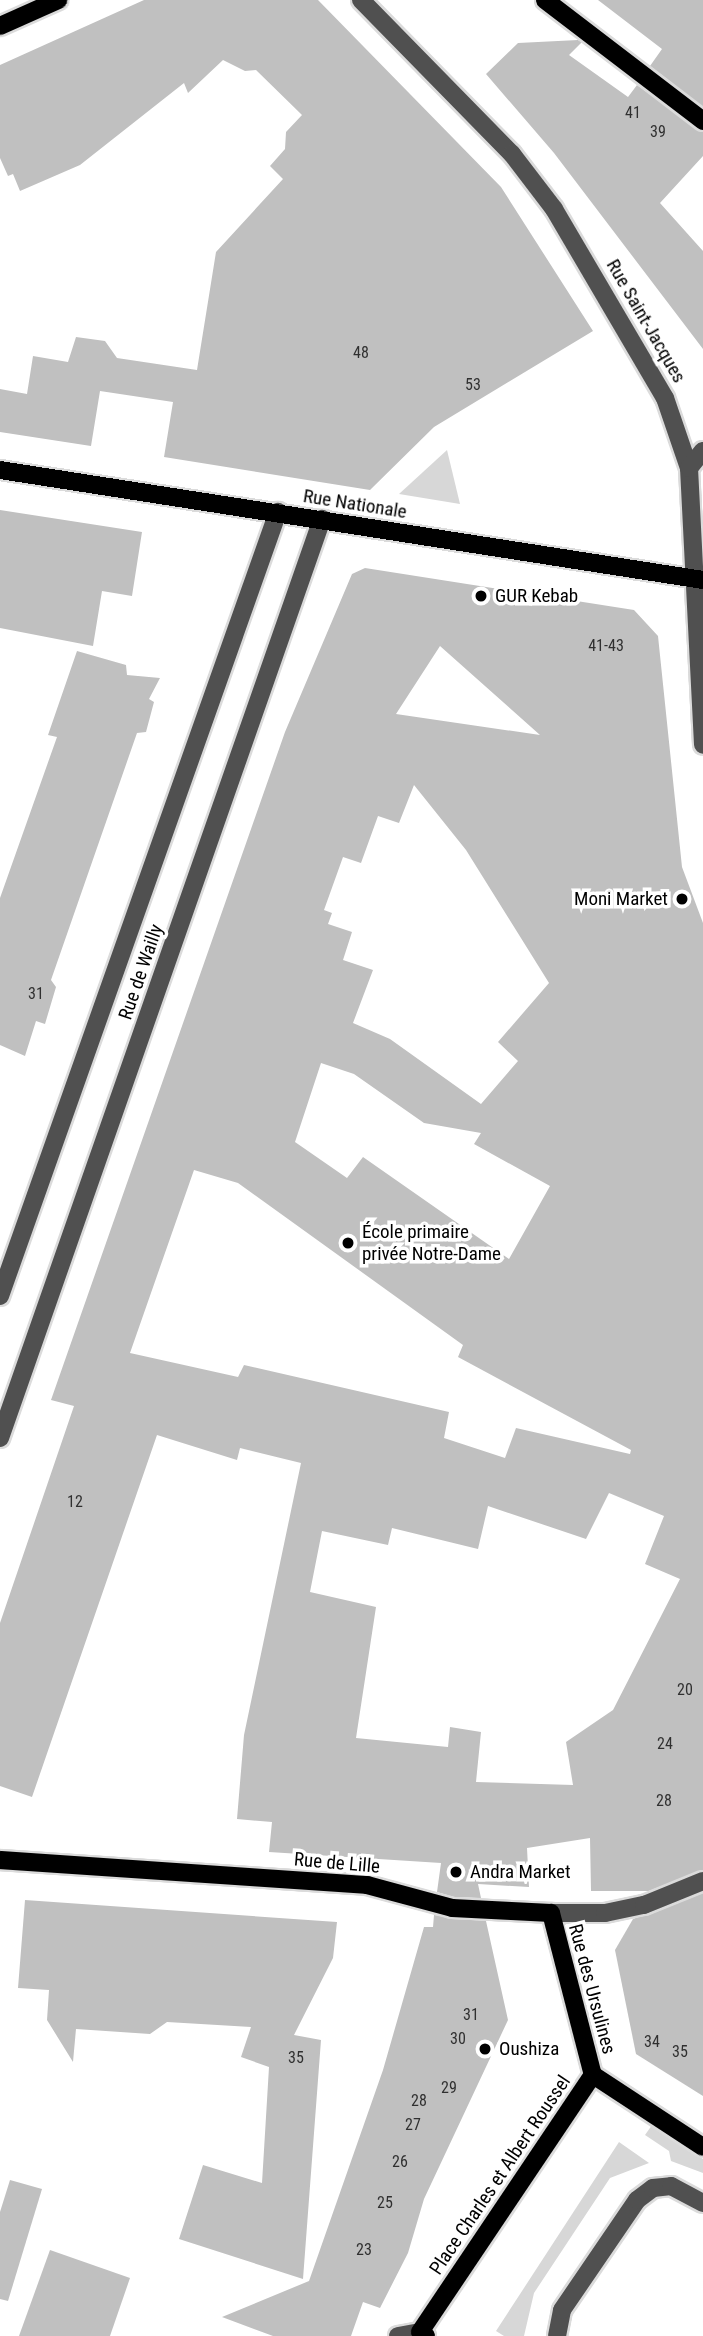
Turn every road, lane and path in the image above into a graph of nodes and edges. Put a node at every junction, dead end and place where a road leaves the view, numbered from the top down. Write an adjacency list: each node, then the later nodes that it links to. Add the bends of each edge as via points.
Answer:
1 (58, 0): 4 (main road)
2 (361, 0): 7 (street, Rue Saint-Jacques, via 512,154 554,209 665,398)
3 (545, 0): 5 (main road)
4 (0, 26)
5 (703, 121)
6 (703, 451): 7 (street)
7 (689, 468): 11 (street, Rue Saint-Jacques)
8 (0, 470): 9 (main road, Rue Nationale)
9 (278, 512): 10 (main road, Rue Nationale); 13 (street, Rue de Wailly)
10 (321, 519): 11 (main road, Rue Nationale); 14 (street, Rue de Wailly)
11 (701, 579): 12 (street, Rue Saint-Jacques)
12 (703, 746)
13 (0, 1296)
14 (0, 1438)
15 (0, 1860): 17 (main road, Rue de Lille, via 366,1885 452,1908)
16 (703, 1881): 17 (street, Rue de Lille, via 644,1905 606,1913)
17 (551, 1913): 18 (main road, Rue des Ursulines)
18 (593, 2075): 19 (main road, Place Charles et Albert Roussel); 21 (main road, Place Charles et Albert Roussel)
19 (703, 2147)
20 (703, 2203): 23 (street, via 671,2186 653,2188 638,2200 562,2310)
21 (423, 2334): 22 (street)
22 (398, 2336)
23 (557, 2336)

